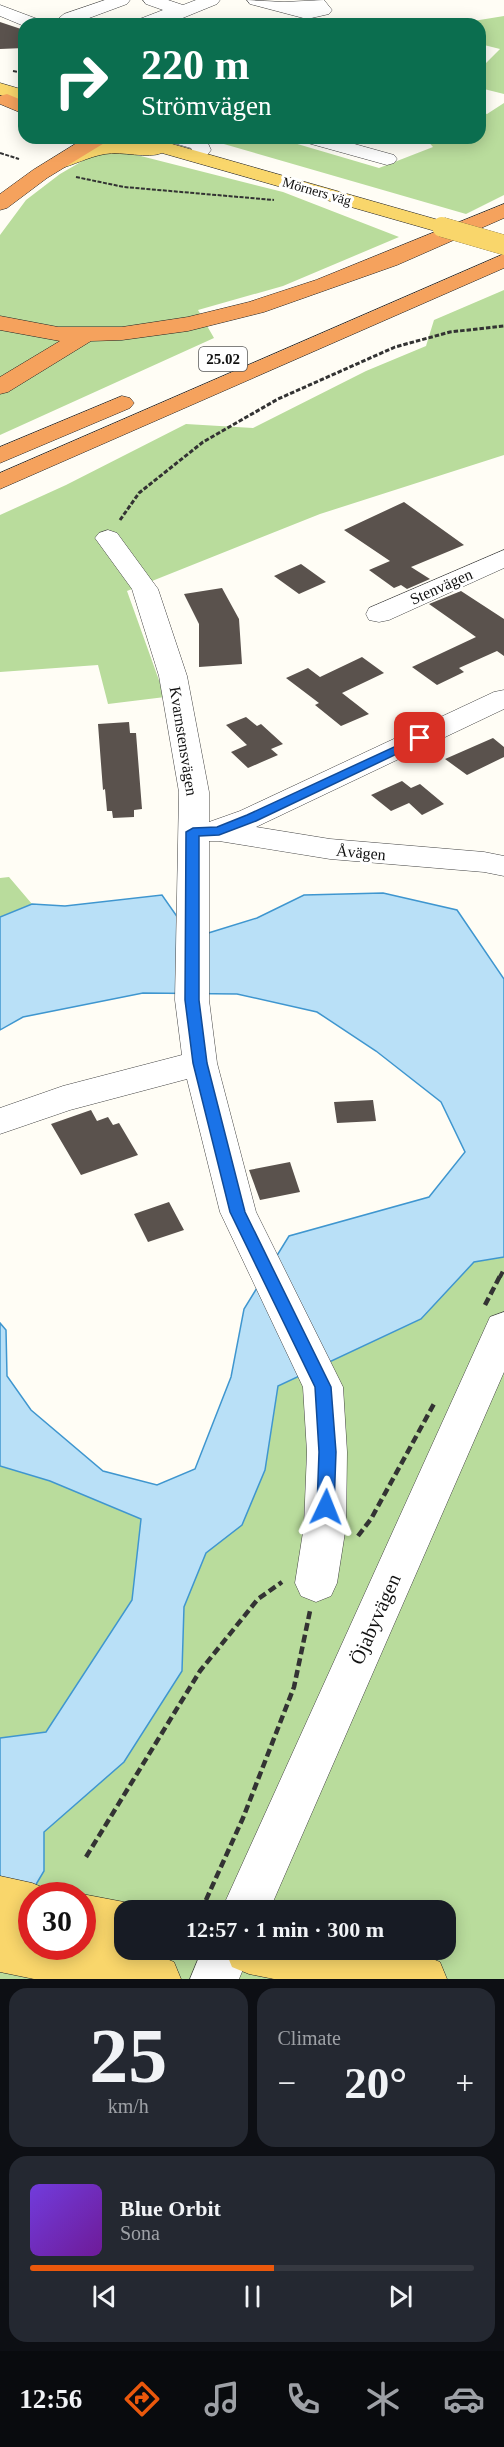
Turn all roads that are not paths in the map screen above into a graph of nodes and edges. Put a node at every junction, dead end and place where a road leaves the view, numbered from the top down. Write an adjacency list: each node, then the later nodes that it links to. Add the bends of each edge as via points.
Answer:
1 (121, 0): 8 (street)
2 (152, 0): 9 (street, via 179,10)
3 (211, 0): 10 (street)
4 (256, 0): 5 (street)
5 (305, 7): 11 (street)
6 (0, 10): 7 (street)
7 (19, 18)
8 (70, 18)
9 (158, 18)
10 (168, 18)
11 (282, 18)
12 (84, 144): 17 (highway)
13 (158, 144): 18 (main road, Mörners väg)
14 (176, 144): 18 (main road, Mörners väg)
15 (197, 144): 18 (street, via 200,145)
16 (333, 144): 19 (street)
17 (64, 152): 18 (main road, via 110,146); 20 (highway); 21 (highway)
18 (195, 152): 23 (main road, Mörners väg)
19 (387, 159)
20 (0, 180)
21 (0, 204)
22 (504, 210): 31 (highway, via 414,250 223,317 174,327)
23 (445, 224): 24 (main road, Mörners väg); 25 (main road, Mörners väg, bridge)
24 (504, 237): 26 (highway)
25 (504, 244)
26 (466, 253)
27 (504, 260): 29 (highway, 25.02)
28 (504, 270): 29 (highway)
29 (426, 293): 35 (highway, 25.02)
30 (0, 323): 31 (highway, via 45,333)
31 (85, 335): 32 (highway)
32 (0, 387)
33 (140, 395): 34 (highway)
34 (0, 456)
35 (0, 482)
36 (108, 538): 40 (street, Kvarnstensvägen, via 145,589 173,676 194,792)
37 (504, 558): 38 (street, Stenvägen)
38 (379, 614)
39 (504, 698): 40 (street, via 262,813)
40 (206, 832): 41 (street, Åvägen); 42 (street, Kvarnstensvägen, via 191,935 192,1000)
41 (504, 866)
42 (200, 1063): 43 (street, via 63,1099); 45 (street, Kvarnstensvägen, via 238,1212 323,1387)
43 (0, 1121)
44 (493, 1319): 47 (street, Öjabyvägen, via 258,1832)
45 (330, 1560)
46 (0, 1900): 48 (main road)
47 (247, 1900)
48 (18, 1904)
49 (96, 1921): 50 (main road)
50 (114, 1924)
51 (11, 1951): 54 (main road)
52 (223, 1960): 55 (street)
53 (302, 1960): 56 (main road)
54 (157, 1979)
55 (214, 1979)
56 (423, 1979)

